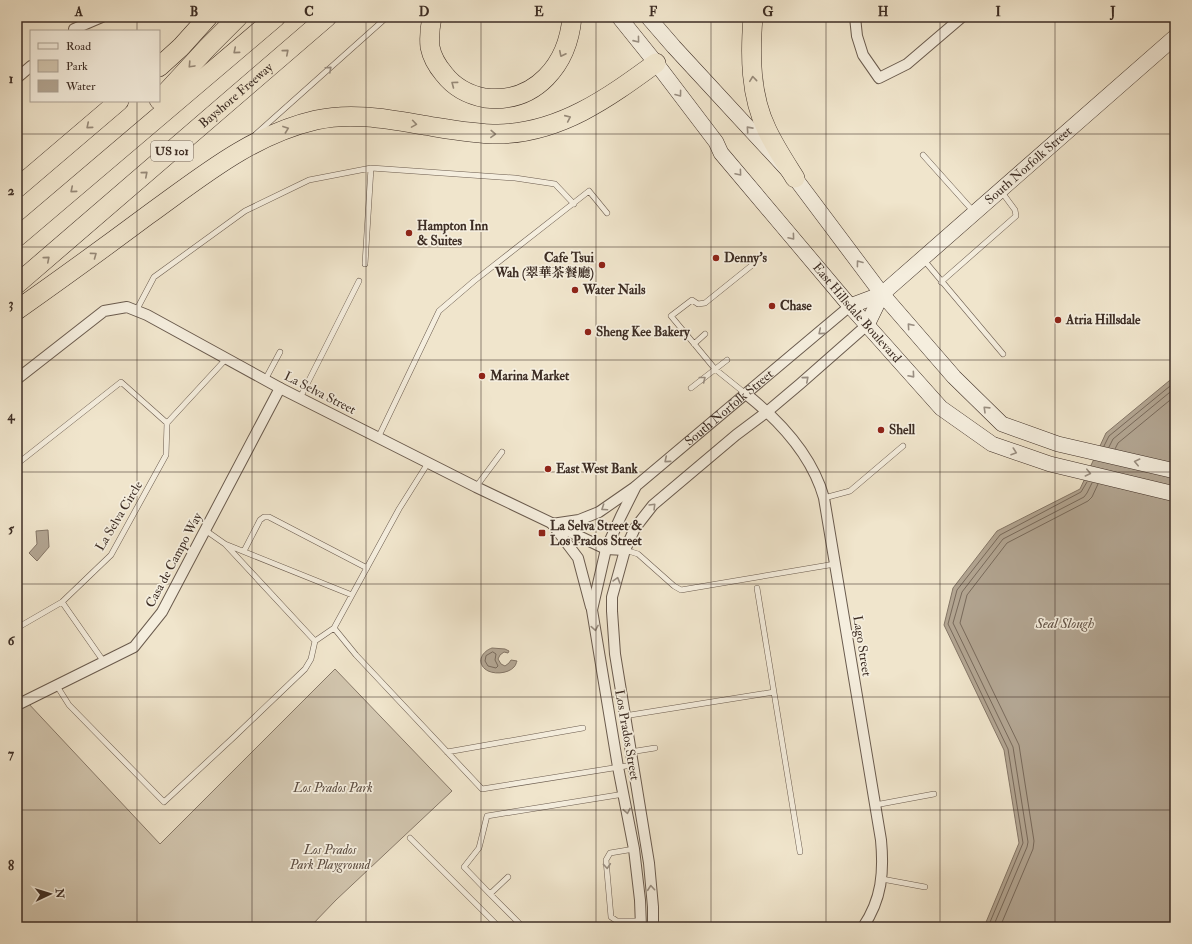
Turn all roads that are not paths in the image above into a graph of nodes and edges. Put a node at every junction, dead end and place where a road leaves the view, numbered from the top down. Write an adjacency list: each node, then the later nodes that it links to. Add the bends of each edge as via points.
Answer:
1 (83, 17): 15 (street)
2 (102, 17): 15 (street)
3 (208, 17): 19 (highway)
4 (238, 17): 22 (highway, one-way to 22)
5 (276, 17): 30 (highway, US 101, one-way to 30)
6 (327, 17): 43 (highway, Bayshore Freeway / US 101, one-way to 6)
7 (387, 17): 25 (lane, one-way to 7)
8 (432, 17): 9 (highway, one-way to 8, via 567,42 553,71 526,92 495,99 463,91 449,80 438,66 430,49 429,31)
9 (572, 17)
10 (619, 17): 18 (main road, East Hillsdale Boulevard, one-way to 18)
11 (648, 17): 17 (main road)
12 (753, 17): 31 (highway, one-way to 12, via 766,128 754,89)
13 (855, 17): 14 (street, via 862,55 879,78 907,64)
14 (962, 17)
15 (73, 30)
16 (1175, 37): 33 (main road, South Norfolk Street)
17 (674, 47): 18 (main road); 31 (main road, one-way to 17)
18 (656, 63): 28 (highway, one-way to 18, via 250,145 282,130 336,117 376,118 477,133 499,134 540,128 560,122 597,104); 45 (main road, East Hillsdale Boulevard, one-way to 45, via 716,142 721,153)
19 (160, 66)
20 (30, 67): 21 (street)
21 (17, 78)
22 (160, 98)
23 (118, 102): 32 (highway, one-way to 32)
24 (156, 102): 30 (highway)
25 (254, 135)
26 (248, 140): 28 (lane)
27 (923, 155): 36 (lane)
28 (215, 167): 46 (highway, one-way to 28)
29 (371, 168): 34 (lane, via 515,178 555,184); 39 (lane); 47 (lane, via 309,180 245,211 154,277)
30 (95, 171): 37 (highway, US 101, one-way to 37)
31 (794, 178): 44 (main road, one-way to 31)
32 (17, 188)
33 (1000, 190): 36 (main road, South Norfolk Street); 42 (lane, via 1015,210 1016,216)
34 (574, 204): 35 (lane, via 589,191); 64 (lane, via 439,311)
35 (607, 212)
36 (975, 213): 38 (main road, South Norfolk Street)
37 (17, 237)
38 (922, 258): 42 (lane); 44 (main road, South Norfolk Street)
39 (365, 264)
40 (751, 266): 50 (lane, via 705,303 698,304 692,300 671,316)
41 (359, 281): 61 (lane)
42 (941, 282): 52 (lane)
43 (17, 284)
44 (882, 294): 45 (main road, South Norfolk Street); 48 (main road, South Norfolk Street); 69 (main road, one-way to 44, via 1058,444 1002,424 954,377)
45 (850, 306): 48 (main road, East Hillsdale Boulevard); 60 (street, South Norfolk Street, one-way to 60)
46 (17, 310)
47 (136, 311): 53 (street, La Selva Street); 56 (street, La Selva Street, via 127,307 104,311)
48 (867, 325): 62 (street, South Norfolk Street, one-way to 48); 72 (main road, East Hillsdale Boulevard, one-way to 72, via 941,408 992,444 1050,464)
49 (705, 334): 50 (lane)
50 (694, 344): 55 (lane)
51 (280, 352): 57 (lane)
52 (1003, 354)
53 (226, 359): 57 (street, La Selva Street); 63 (lane)
54 (728, 360): 55 (lane)
55 (715, 369): 59 (lane, one-way to 55); 60 (lane)
56 (17, 379)
57 (265, 380): 58 (street, La Selva Street)
58 (280, 388): 61 (street, La Selva Street); 75 (street, Casa de Campo Way)
59 (691, 388)
60 (746, 394): 62 (street, Lago Street); 70 (street, South Norfolk Street, one-way to 70)
61 (300, 398): 64 (street, La Selva Street)
62 (768, 411): 73 (street, Lago Street, via 803,453 814,471); 78 (street, South Norfolk Street, one-way to 62, via 635,528 653,505)
63 (167, 423): 68 (lane, via 121,382); 84 (lane, La Selva Circle, via 166,455 111,555)
64 (378, 438): 67 (street, La Selva Street)
65 (903, 446): 73 (lane, via 850,490)
66 (502, 452): 71 (lane)
67 (428, 463): 71 (street, La Selva Street); 81 (lane)
68 (17, 464)
69 (1175, 471)
70 (636, 486): 74 (street, one-way to 74, via 599,512 579,520); 77 (street, South Norfolk Street)
71 (476, 487): 74 (street, La Selva Street)
72 (1175, 494)
73 (824, 498): 80 (street, Lago Street)
74 (552, 524): 77 (street, La Selva Street); 85 (street, via 578,558)
75 (205, 530): 76 (lane); 89 (street, Casa de Campo Way, via 162,612 134,647)
76 (225, 544): 79 (lane); 88 (lane)
77 (606, 549): 78 (street, La Selva Street); 85 (street, Los Prados Street)
78 (625, 550): 80 (lane, via 638,554 681,590); 93 (street, Los Prados Street, one-way to 78, via 615,654 612,597)
79 (244, 551): 81 (lane, via 260,520 269,517); 83 (lane)
80 (835, 564): 102 (street, Lago Street)
81 (367, 568): 83 (lane)
82 (757, 588): 91 (lane)
83 (352, 595): 87 (lane)
84 (62, 602): 86 (lane, La Selva Circle); 89 (lane)
85 (592, 610): 99 (street, Los Prados Street, one-way to 99)
86 (17, 628)
87 (334, 628): 88 (lane); 96 (lane)
88 (315, 641): 90 (lane, via 311,659 305,668 164,802 69,705)
89 (104, 662): 90 (street, Casa de Campo Way)
90 (57, 686): 92 (street, Casa de Campo Way)
91 (774, 692): 93 (lane); 105 (lane)
92 (17, 706)
93 (624, 716): 97 (street, Los Prados Street)
94 (583, 728): 96 (lane)
95 (655, 748): 97 (lane)
96 (447, 752): 99 (lane, via 482,789)
97 (630, 752): 98 (street, Los Prados Street)
98 (632, 765): 99 (lane); 113 (street, Los Prados Street, one-way to 98, via 649,863)
99 (618, 767): 100 (street, Los Prados Street)
100 (624, 794): 104 (street, Los Prados Street, one-way to 104); 109 (lane, via 487,816 479,848 464,867)
101 (934, 794): 102 (lane)
102 (875, 805): 107 (street, Lago Street, via 883,858)
103 (410, 838): 111 (lane)
104 (634, 849): 110 (street, Los Prados Street); 110 (lane, one-way to 110, via 610,853 606,860 611,917 617,921)
105 (800, 852)
106 (508, 877): 109 (lane)
107 (882, 879): 108 (lane); 114 (street, Lago Street, via 877,901)
108 (926, 886)
109 (490, 894): 112 (lane)
110 (641, 924)
111 (499, 927)
112 (523, 927)
113 (653, 927)
114 (863, 927)

